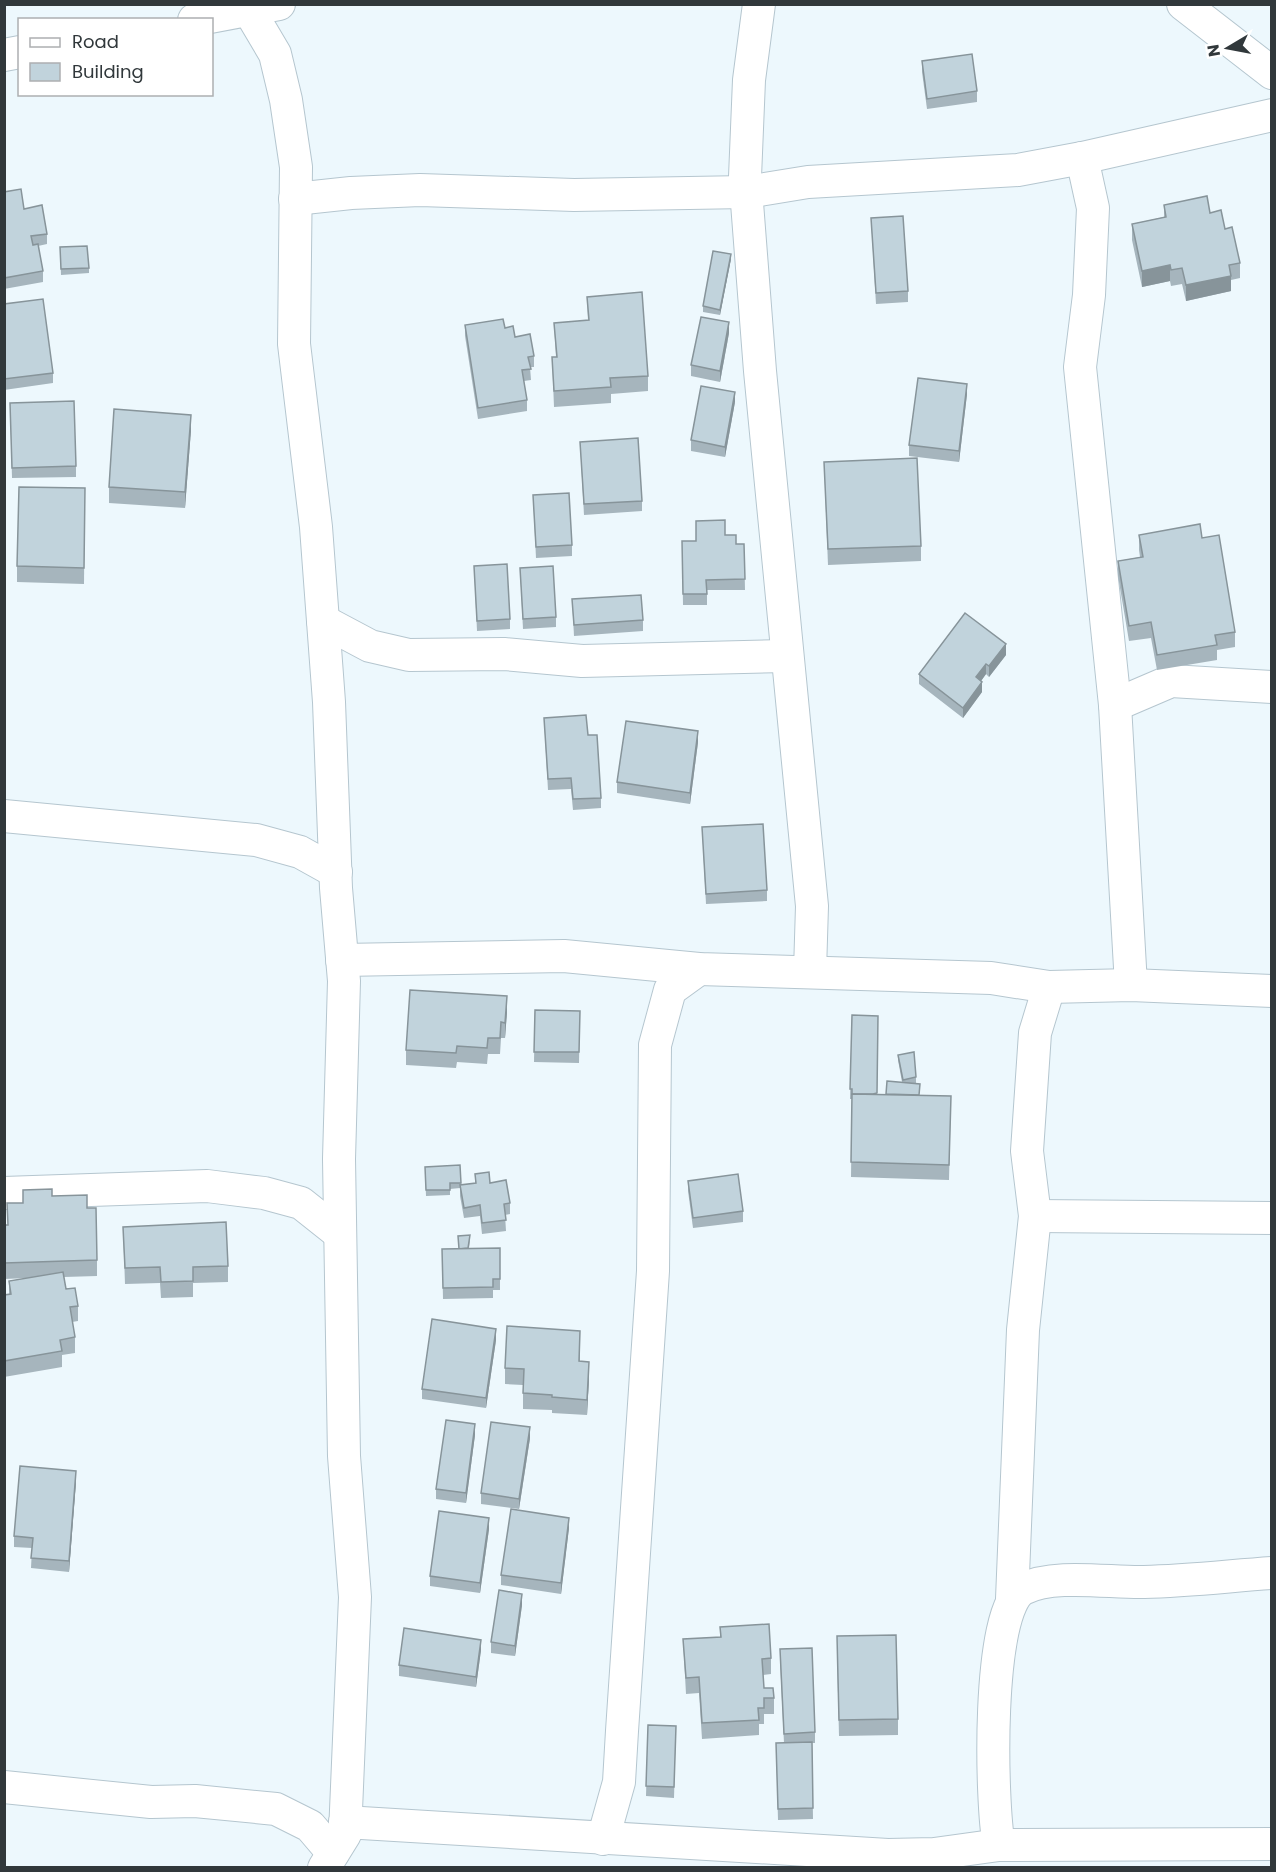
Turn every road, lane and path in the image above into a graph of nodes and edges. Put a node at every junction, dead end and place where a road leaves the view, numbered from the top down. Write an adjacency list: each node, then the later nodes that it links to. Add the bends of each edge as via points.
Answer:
1 (279, 4): 4 (street)
2 (759, 4): 9 (street, via 749,80)
3 (1183, 4): 6 (street)
4 (249, 10): 5 (street); 10 (street, via 275,54 296,167)
5 (205, 18)
6 (1272, 73)
7 (1272, 115): 8 (street)
8 (1082, 158): 9 (street, via 1018,170 808,182); 14 (street, via 1093,208 1089,295 1080,367)
9 (746, 192): 10 (street, via 574,195 420,190); 12 (street)
10 (295, 200): 11 (street, via 294,344)
11 (323, 621): 12 (street, via 370,646 409,656 504,654 582,661); 16 (street)
12 (787, 656): 19 (street, via 812,906)
13 (1272, 687): 14 (street, via 1171,681)
14 (1115, 705): 20 (street)
15 (4, 816): 16 (street, via 256,840 300,852)
16 (336, 872): 17 (street)
17 (342, 960): 18 (street, via 564,956); 26 (street)
18 (699, 969): 19 (street); 31 (street, via 670,990 655,1045 653,1271 619,1782)
19 (810, 971): 21 (street, via 991,978)
20 (1131, 985): 21 (street); 22 (street)
21 (1049, 987): 24 (street, via 1035,1033 1027,1151)
22 (1272, 991)
23 (4, 1193): 26 (street, via 207,1186 264,1193 301,1203)
24 (1035, 1216): 25 (street); 28 (street, via 1023,1330)
25 (1272, 1218)
26 (340, 1234): 30 (street, via 344,1456 355,1597)
27 (1272, 1573): 28 (street, via 1146,1582 1051,1581 1022,1589)
28 (1012, 1599): 33 (street, via 1002,1628 994,1710 992,1796)
29 (4, 1786): 34 (street, via 142,1801 195,1801 276,1809 310,1826)
30 (345, 1822): 31 (street); 34 (street, via 345,1834)
31 (603, 1839): 33 (street, via 888,1855 934,1854)
32 (1272, 1844): 33 (street)
33 (999, 1845)
34 (329, 1860)

